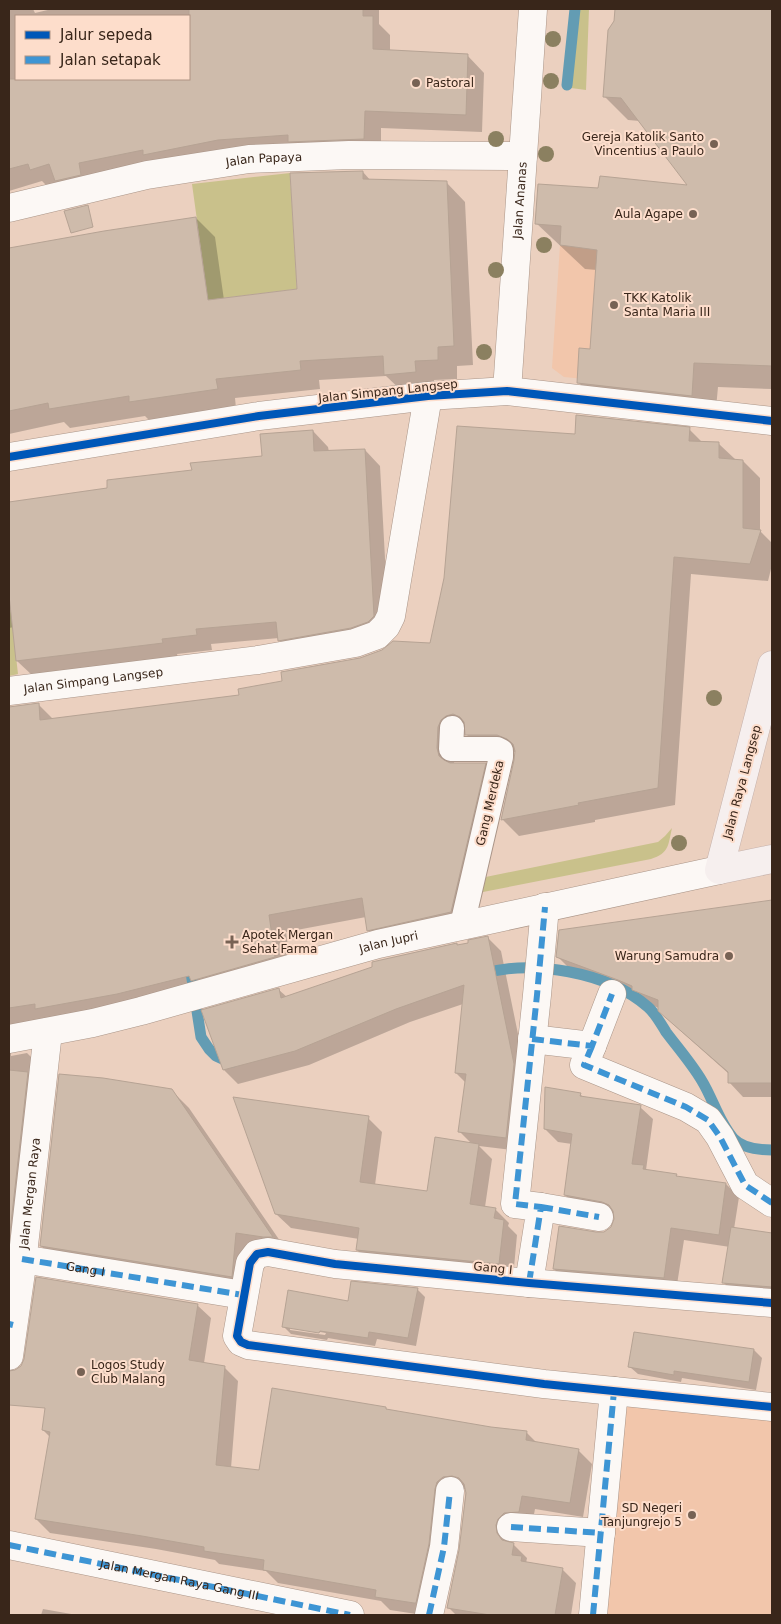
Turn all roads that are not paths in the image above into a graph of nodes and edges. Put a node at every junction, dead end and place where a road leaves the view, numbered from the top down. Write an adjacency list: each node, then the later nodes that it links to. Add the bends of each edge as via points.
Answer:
1 (533, 9): 2 (street, Jalan Ananas)
2 (523, 156): 3 (street, Jalan Papaya, via 349,155 249,159 147,175); 4 (street, Jalan Ananas)
3 (9, 208)
4 (507, 391): 5 (street, Jalan Simpang Langsep); 6 (street, Jalan Simpang Langsep)
5 (428, 396): 7 (street, Jalan Simpang Langsep, via 259,416); 9 (street, Jalan Simpang Langsep, via 391,616 377,635 355,643 258,660)
6 (772, 421)
7 (9, 457)
8 (772, 665): 12 (main road, Jalan Raya Langsep)
9 (9, 691)
10 (452, 728): 14 (lane, Gang Merdeka, via 451,749 501,751)
11 (772, 859): 12 (main road, Jalan Jupri)
12 (719, 870): 13 (street, Jalan Jupri)
13 (545, 907): 14 (street, Jalan Jupri); 18 (street)
14 (462, 925): 16 (street, Jalan Jupri, via 340,954 109,1019)
15 (612, 994): 19 (street)
16 (48, 1032): 17 (street, Jalan Jupri); 23 (street, Jalan Mergan Raya)
17 (9, 1039)
18 (532, 1039): 19 (street); 21 (street, via 515,1204)
19 (592, 1046): 20 (street, via 584,1065 686,1107 708,1120 745,1185)
20 (772, 1203)
21 (541, 1207): 22 (street); 24 (street)
22 (599, 1216)
23 (22, 1259): 25 (street, Gang I); 27 (street, Jalan Mergan Raya)
24 (529, 1284): 25 (street, Gang I, via 335,1264 268,1252 256,1254 250,1263); 26 (street, Gang I)
25 (243, 1295): 29 (street, via 237,1336 248,1345)
26 (772, 1303)
27 (11, 1325): 28 (street, Jalan Mergan Raya)
28 (9, 1356)
29 (614, 1391): 30 (street); 33 (street)
30 (772, 1407)
31 (450, 1491): 36 (street, via 444,1547)
32 (511, 1527): 33 (street)
33 (601, 1533): 37 (street)
34 (9, 1545): 35 (street, Jalan Mergan Raya Gang III)
35 (350, 1615)
36 (429, 1615)
37 (593, 1615)

